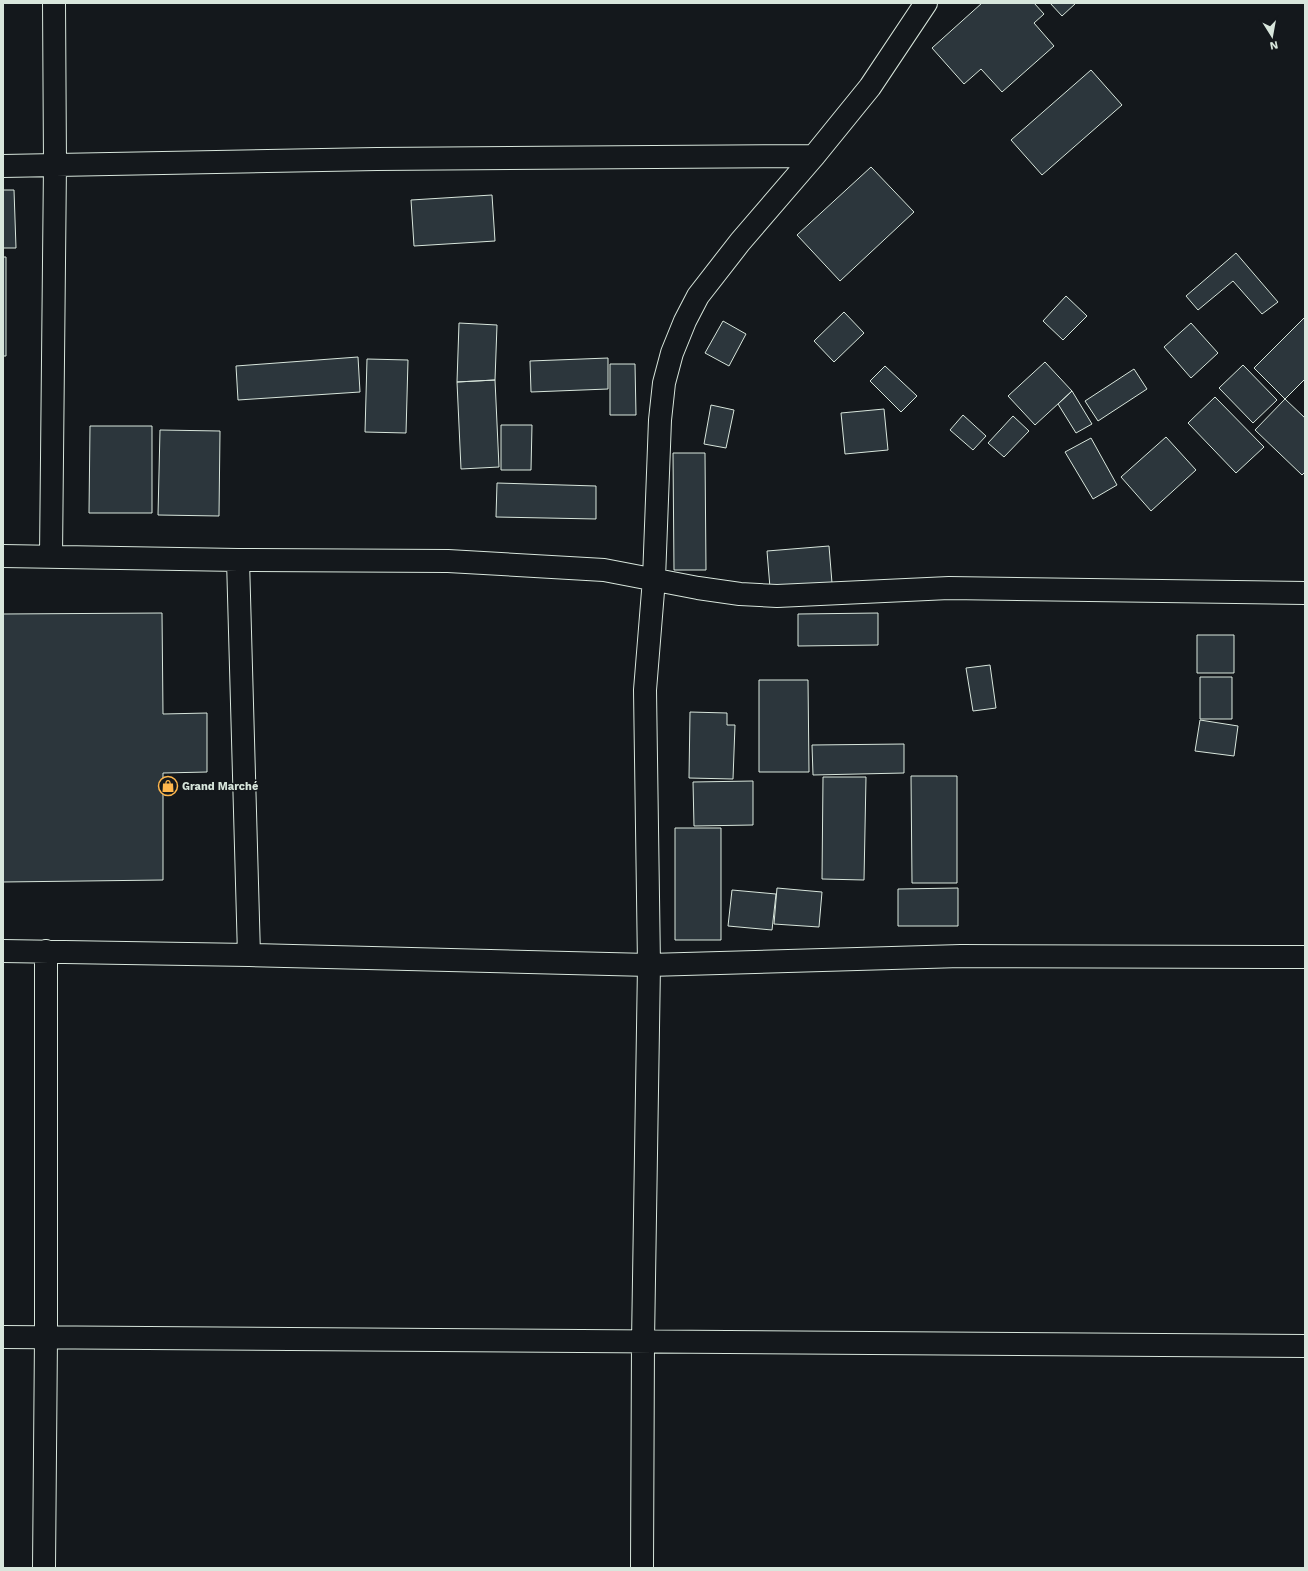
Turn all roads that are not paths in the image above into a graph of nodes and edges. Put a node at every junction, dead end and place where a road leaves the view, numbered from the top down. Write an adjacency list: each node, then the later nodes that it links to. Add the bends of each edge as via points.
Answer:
1 (54, 3): 4 (street)
2 (926, 3): 3 (street, via 870,87)
3 (814, 156): 4 (street); 9 (street, via 745,236 698,296 672,353 664,383 660,420)
4 (55, 164): 5 (street); 7 (street)
5 (3, 166)
6 (3, 556): 7 (street)
7 (51, 556): 8 (street)
8 (238, 560): 9 (street, via 448,561 604,570); 13 (street)
9 (654, 579): 10 (street, via 740,594 777,596 949,588); 15 (street, via 645,690)
10 (1305, 593)
11 (3, 951): 12 (street)
12 (46, 951): 13 (street); 17 (street)
13 (249, 955): 15 (street)
14 (1305, 957): 15 (street, via 961,956)
15 (649, 965): 18 (street)
16 (3, 1337): 17 (street)
17 (46, 1337): 18 (street); 20 (street)
18 (642, 1342): 19 (street); 21 (street)
19 (1305, 1346)
20 (44, 1568)
21 (642, 1568)

